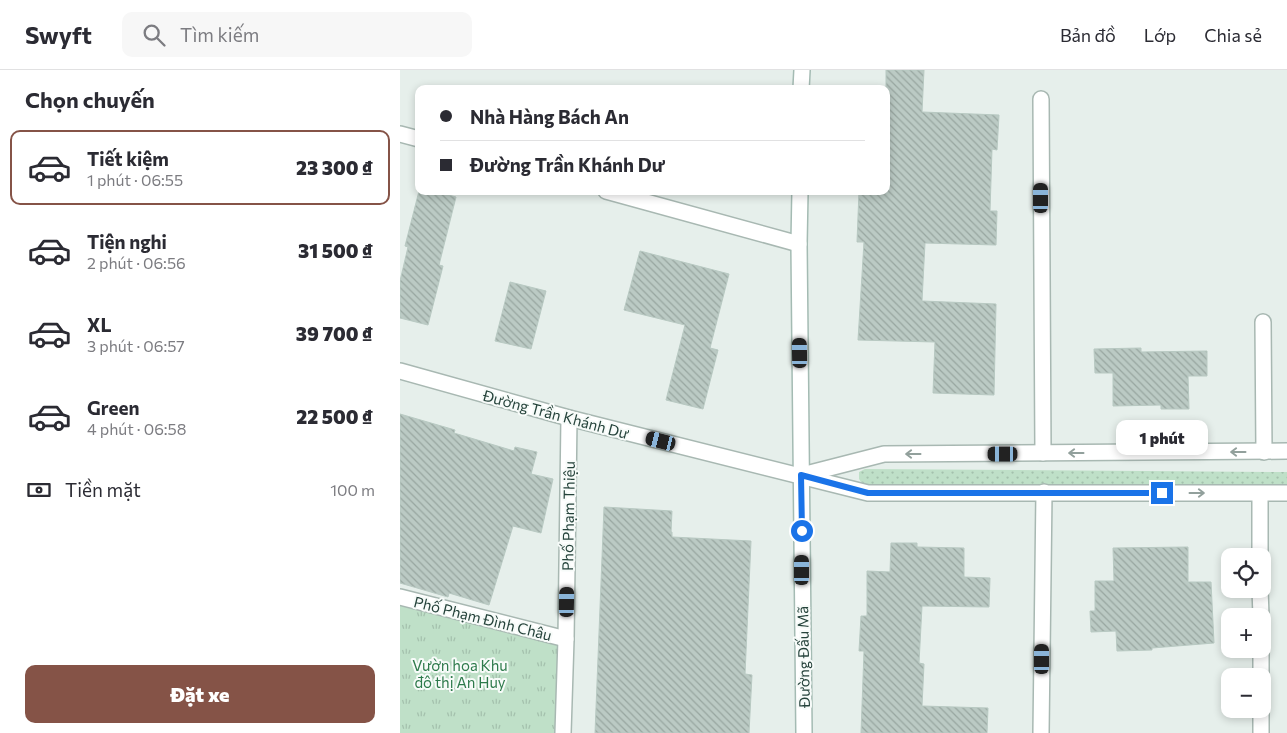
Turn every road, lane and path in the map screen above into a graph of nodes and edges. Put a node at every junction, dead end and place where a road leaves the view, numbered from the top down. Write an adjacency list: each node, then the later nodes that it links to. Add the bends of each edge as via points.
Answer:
1 (802, 70): 2 (street)
2 (801, 85)
3 (1041, 99): 14 (street)
4 (400, 134): 5 (street)
5 (415, 139)
6 (621, 195): 8 (street)
7 (800, 195): 8 (street, Đường Đấu Mã)
8 (799, 244): 15 (street, Đường Đấu Mã)
9 (1263, 322): 12 (street)
10 (400, 371): 11 (street, Đường Trần Khánh Dư)
11 (569, 418): 15 (street, Đường Trần Khánh Dư); 21 (street, Phố Phạm Thiệu)
12 (1264, 452): 13 (street, Đường Trần Khánh Dư); 14 (street, Đường Trần Khánh Dư, one-way to 14)
13 (1287, 452)
14 (1043, 453): 15 (street, Đường Trần Khánh Dư, one-way to 15, via 884,454)
15 (801, 475): 16 (street, Đường Trần Khánh Dư, via 868,493); 24 (street, Đường Đấu Mã)
16 (1044, 492): 18 (street, Đường Trần Khánh Dư, one-way to 18); 25 (street)
17 (1287, 493): 18 (street, Đường Trần Khánh Dư)
18 (1260, 494): 19 (street)
19 (1260, 548)
20 (400, 597): 21 (street, Phố Phạm Đình Châu)
21 (566, 639): 23 (street, Phố Phạm Thiệu)
22 (1261, 718): 26 (street)
23 (563, 733)
24 (804, 733)
25 (1041, 733)
26 (1261, 733)

